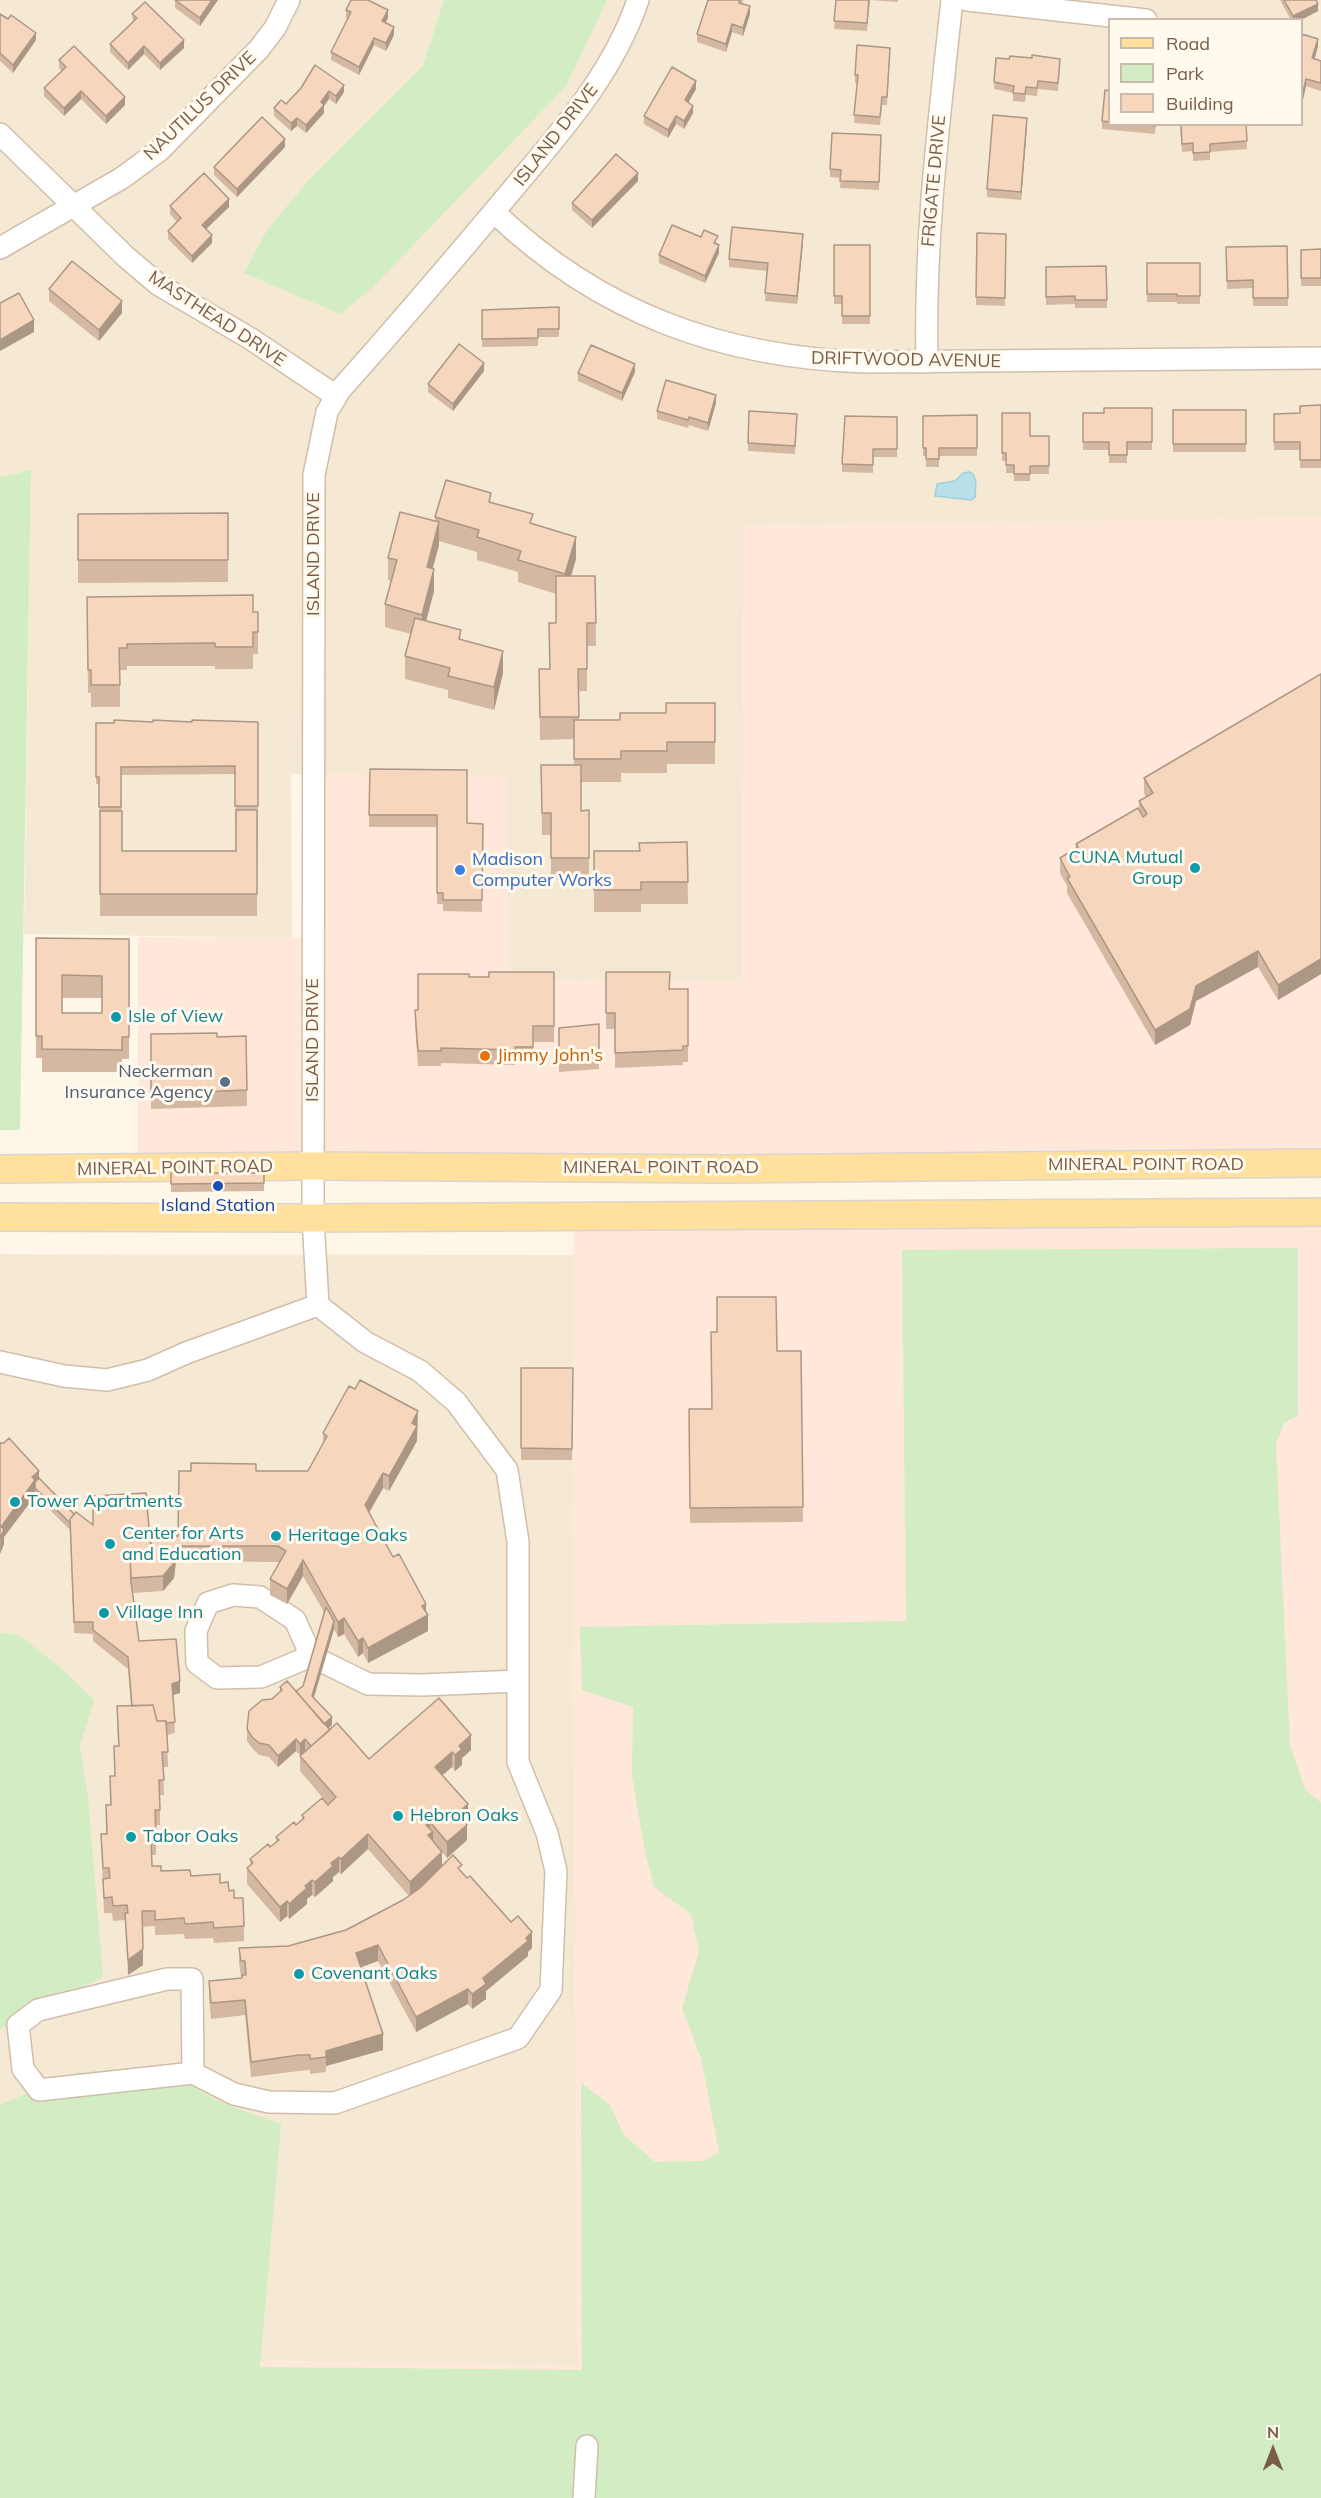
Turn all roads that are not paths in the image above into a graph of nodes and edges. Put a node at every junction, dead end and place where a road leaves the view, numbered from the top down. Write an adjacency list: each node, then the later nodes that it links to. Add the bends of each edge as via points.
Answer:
1 (289, 0): 7 (street, NAUTILUS DRIVE, via 259,49 160,150)
2 (638, 0): 8 (street, ISLAND DRIVE, via 615,57)
3 (952, 0): 11 (street, FRIGATE DRIVE, via 929,227)
4 (967, 0): 5 (street)
5 (1128, 18)
6 (0, 134): 7 (street, MASTHEAD DRIVE)
7 (74, 207): 9 (street, NAUTILUS DRIVE); 12 (street, MASTHEAD DRIVE, via 159,285 251,339)
8 (494, 212): 11 (street, DRIFTWOOD AVENUE, via 522,239 585,283 698,337 822,361); 12 (street, ISLAND DRIVE)
9 (0, 248)
10 (1321, 358): 11 (street, DRIFTWOOD AVENUE)
11 (927, 362)
12 (336, 396): 14 (street, ISLAND DRIVE, via 327,412 314,475)
13 (1321, 1163): 14 (main road, MINERAL POINT ROAD, via 724,1169)
14 (313, 1166): 15 (main road, MINERAL POINT ROAD); 18 (street, ISLAND DRIVE)
15 (0, 1169)
16 (1321, 1212): 18 (main road)
17 (0, 1216): 18 (main road)
18 (313, 1218): 19 (street, ISLAND DRIVE)
19 (318, 1305): 20 (street, via 148,1370 106,1380 64,1376); 22 (street, via 365,1342 420,1371 456,1402 507,1470 518,1542)
20 (0, 1362)
21 (311, 1656): 21 (street, via 261,1677 217,1678 197,1663 196,1631 208,1603 233,1595 260,1597 295,1620); 22 (street, via 368,1684)
22 (518, 1681): 23 (street, via 518,1762 547,1833 555,1871 551,1990 518,2038 335,2103 269,2102 234,2094)
23 (193, 2073): 23 (street, via 39,2090 23,2069 18,2025 38,2010 167,1979 192,1979)
24 (587, 2446): 25 (street)
25 (584, 2498)

